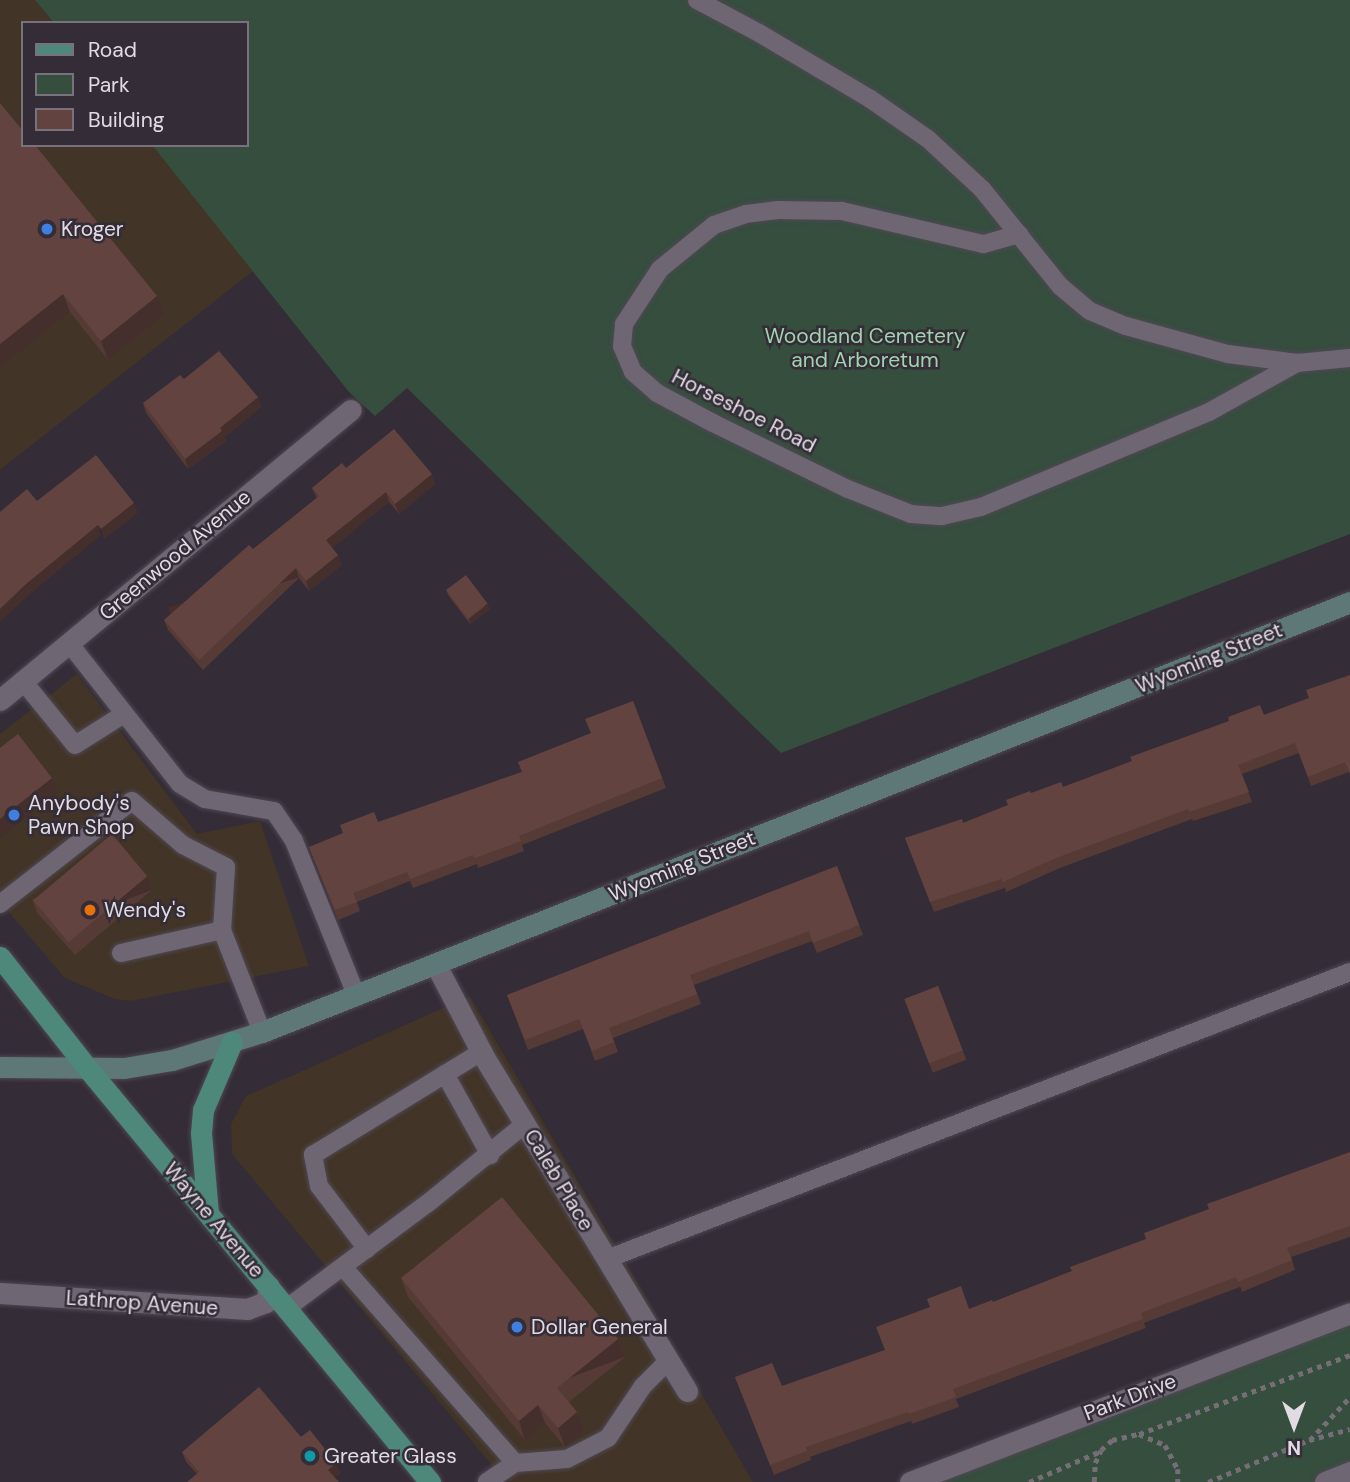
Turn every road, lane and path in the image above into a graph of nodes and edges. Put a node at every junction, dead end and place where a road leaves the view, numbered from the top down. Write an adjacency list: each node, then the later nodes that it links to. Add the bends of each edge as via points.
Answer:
1 (697, 0): 2 (lane, via 899,118 956,163)
2 (1019, 234): 4 (lane, via 1069,295 1102,317 1227,354); 4 (lane, Horseshoe Road, via 983,244 842,211 746,214 715,225 660,269 624,324 622,346 633,372 649,386 713,423 886,504 911,514 942,516 981,507 1209,412)
3 (1350, 358): 4 (lane)
4 (1297, 363)
5 (351, 410): 7 (street, Greenwood Avenue)
6 (1350, 602): 15 (street, Wyoming Street)
7 (69, 643): 8 (street, Greenwood Avenue); 10 (lane)
8 (23, 681): 9 (street, Greenwood Avenue); 10 (lane, via 75,745)
9 (0, 700)
10 (124, 714): 17 (lane, via 180,784 205,799 274,811 293,841)
11 (0, 904): 12 (lane, via 132,801 183,845 226,867)
12 (222, 930): 13 (lane); 18 (lane)
13 (121, 953)
14 (0, 957): 22 (main road, Wayne Avenue)
15 (436, 965): 17 (street, Wyoming Street); 20 (street, Caleb Place)
16 (1350, 972): 28 (lane)
17 (357, 997): 18 (street, Wyoming Street)
18 (262, 1032): 19 (street, Wyoming Street)
19 (232, 1042): 22 (street, Wyoming Street, via 151,1064); 26 (main road, via 203,1110)
20 (481, 1052): 23 (lane); 24 (street, Caleb Place)
21 (0, 1067): 22 (street, Wyoming Street)
22 (89, 1070): 26 (main road, Wayne Avenue)
23 (445, 1074): 25 (lane); 27 (lane, via 313,1155 318,1186)
24 (525, 1124): 25 (lane); 28 (street, Caleb Place)
25 (490, 1155): 27 (lane)
26 (208, 1213): 30 (main road, Wayne Avenue)
27 (367, 1250): 29 (lane)
28 (607, 1259): 35 (street, Caleb Place)
29 (343, 1267): 32 (lane); 42 (lane)
30 (269, 1286): 31 (street, Lathrop Avenue, via 266,1302 247,1309); 32 (main road, Wayne Avenue)
31 (0, 1293)
32 (288, 1308): 44 (main road, Wayne Avenue)
33 (1350, 1313): 46 (street, Park Drive)
34 (1350, 1355): 39 (path)
35 (669, 1360): 36 (street, Caleb Place); 42 (lane, via 643,1386 608,1438 567,1459)
36 (687, 1391)
37 (1350, 1397): 40 (path)
38 (1350, 1429): 40 (path)
39 (1139, 1434): 41 (path, via 1112,1440); 49 (path, via 1164,1445 1173,1456)
40 (1309, 1440): 50 (path)
41 (1101, 1450): 47 (path); 48 (path)
42 (514, 1463): 45 (lane)
43 (1350, 1472): 51 (street)
44 (429, 1482)
45 (487, 1482)
46 (910, 1482)
47 (1029, 1482)
48 (1094, 1482)
49 (1178, 1482)
50 (1208, 1482)
51 (1325, 1482)

